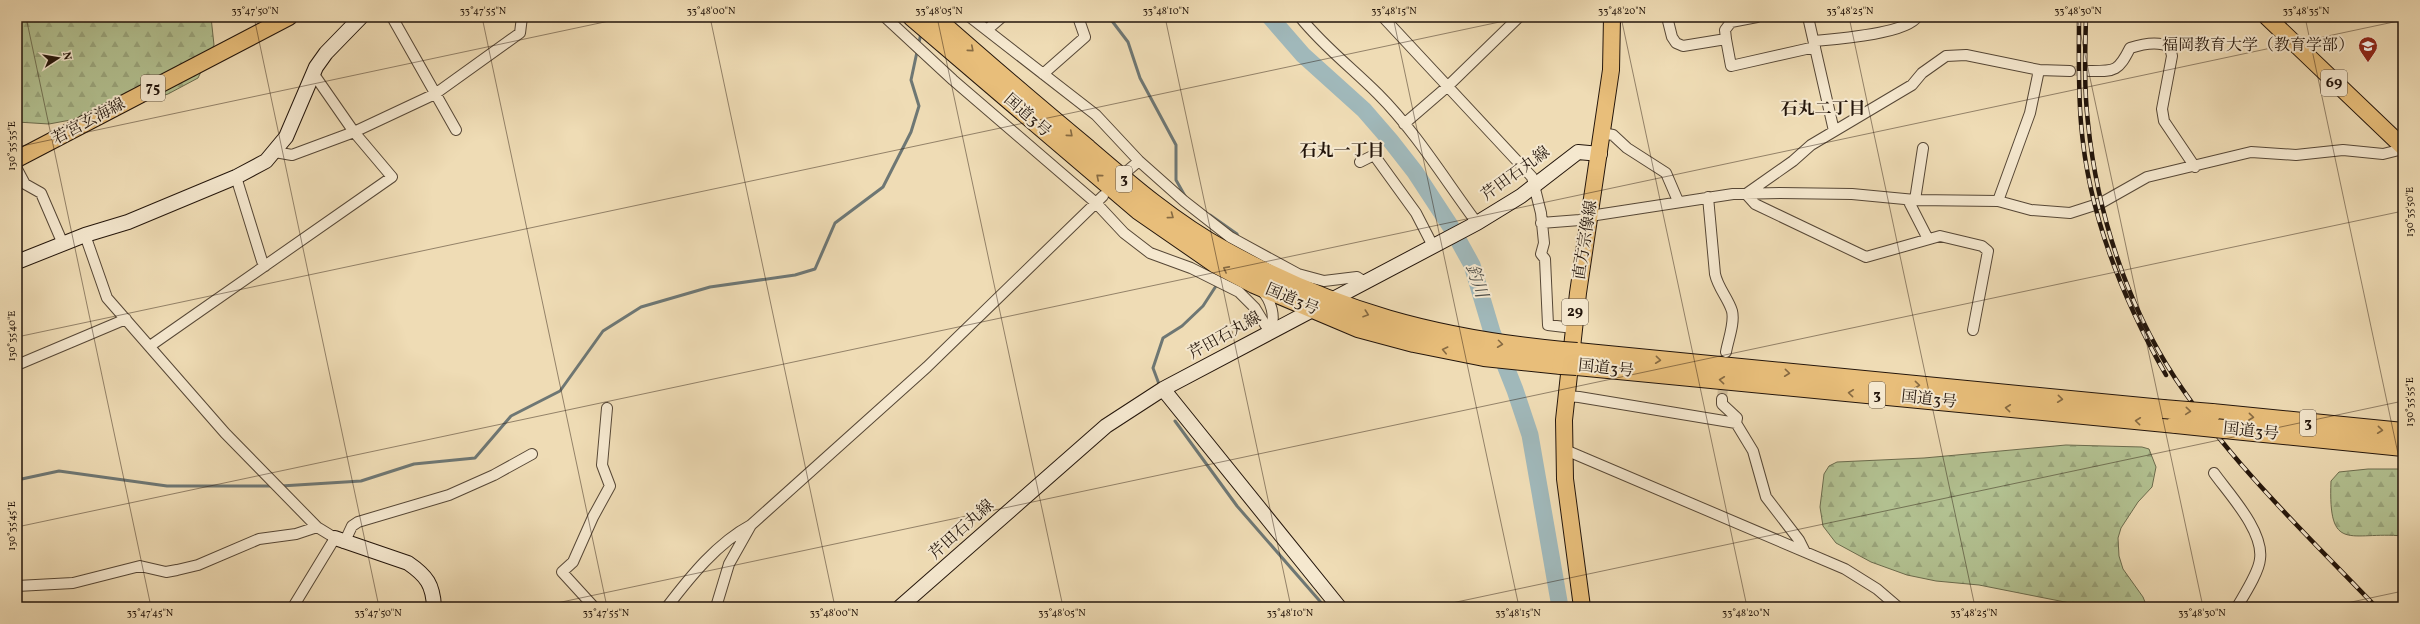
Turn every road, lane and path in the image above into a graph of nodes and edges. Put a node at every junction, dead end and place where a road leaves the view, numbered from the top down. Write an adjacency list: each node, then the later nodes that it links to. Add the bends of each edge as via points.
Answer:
1 (289, 17): 39 (main road, 若宮玄海線 / 75)
2 (361, 17): 26 (street, via 326,53)
3 (392, 17): 29 (street)
4 (522, 17): 29 (street, via 520,33)
5 (885, 17): 49 (street, via 953,80)
6 (912, 17): 19 (highway, 国道3号 / 3)
7 (970, 17): 20 (street)
8 (1002, 17): 20 (street)
9 (1078, 17): 27 (street, via 1085,38)
10 (1300, 17): 30 (street, via 1316,38 1379,94)
11 (1383, 17): 28 (street)
12 (1519, 17): 28 (street)
13 (1612, 17): 34 (main road, 直方宗像線 / 29, via 1611,70)
14 (1667, 17): 21 (street, via 1676,44 1683,46)
15 (1757, 17): 21 (street, via 1731,22 1725,30)
16 (1808, 17): 22 (street)
17 (1917, 17): 22 (street, via 1913,23 1892,29)
18 (2267, 17): 36 (main road, 69)
19 (936, 25): 63 (highway, 国道3号 / 3, one-way to 19, via 1216,264 1138,210); 64 (highway, 国道3号 / 3, one-way to 64, via 1144,197 1224,251)
20 (988, 29): 27 (street)
21 (1726, 39): 22 (street, via 1731,66)
22 (1814, 44): 32 (street)
23 (2039, 70): 24 (street); 32 (street, via 1966,56 1946,56 1922,73 1912,85); 52 (street, via 2030,113)
24 (2070, 71)
25 (2089, 71): 42 (street, via 2113,71 2121,65 2130,48 2140,44 2164,44 2170,47 2172,56 2162,109 2164,121)
26 (313, 73): 33 (street); 37 (street, via 286,137)
27 (1043, 74): 40 (street, via 1096,115)
28 (1448, 86): 30 (street); 46 (street, via 1532,177)
29 (435, 94): 31 (street); 33 (street)
30 (1404, 124): 55 (street)
31 (456, 130)
32 (1834, 131): 47 (street, via 1811,145)
33 (354, 132): 37 (street, via 292,155); 61 (street, via 392,177)
34 (1602, 133): 38 (main road, 直方宗像線 / 29); 51 (street, via 1613,135 1632,152 1666,173)
35 (1923, 148): 50 (street)
36 (2403, 148): 42 (street, via 2384,154 2343,150 2296,155 2252,152)
37 (275, 152): 45 (street, via 266,161)
38 (1600, 154): 46 (street, 芹田石丸線, via 1578,152); 53 (main road, 直方宗像線 / 29)
39 (17, 159)
40 (1139, 161): 44 (street); 62 (street, via 1230,237 1298,274 1324,281 1357,277)
41 (1360, 162): 59 (street, via 1374,155 1416,213)
42 (2195, 167): 52 (street, via 2147,177 2102,203 2070,213 2031,210)
43 (17, 169): 58 (street, via 25,184 40,193)
44 (1126, 172)
45 (236, 177): 56 (street, via 128,222); 61 (street)
46 (1535, 185): 54 (street); 55 (street, 芹田石丸線)
47 (1746, 194): 48 (street); 50 (street, via 1852,194); 57 (street, via 1755,204 1866,257)
48 (1708, 198): 51 (street); 72 (street, via 1717,284 1732,310)
49 (1100, 200): 69 (street, via 1124,233 1150,252 1191,268 1239,292 1255,308); 85 (street, via 927,367)
50 (1911, 200): 52 (street); 57 (street)
51 (1678, 201): 53 (street)
52 (1998, 201)
53 (1590, 216): 54 (street, via 1580,220); 67 (main road, 直方宗像線 / 29)
54 (1542, 223): 67 (street, via 1544,243 1541,254 1545,259 1548,325)
55 (1474, 224): 59 (street, 芹田石丸線)
56 (85, 235): 58 (street); 66 (street, via 107,298)
57 (1928, 239): 68 (street, via 1940,236 1982,246 1988,251)
58 (63, 244): 60 (street)
59 (1433, 246): 62 (street, 芹田石丸線)
60 (17, 262)
61 (265, 266): 70 (street)
62 (1365, 282): 64 (street, 芹田石丸線)
63 (1254, 284): 65 (highway, 国道3号 / 3); 69 (street, via 1268,299 1273,326)
64 (1329, 301): 65 (street, 芹田石丸線); 71 (highway, 国道3号 / 3, one-way to 71)
65 (1312, 309): 69 (street, 芹田石丸線); 71 (highway, 国道3号 / 3, one-way to 65, via 1449,351 1358,328)
66 (126, 319): 70 (street); 74 (street)
67 (1573, 328): 76 (main road, 直方宗像線 / 29)
68 (1973, 330)
69 (1269, 331): 75 (street, 芹田石丸線)
70 (150, 346): 86 (street, via 225,433)
71 (1481, 349): 73 (highway, 国道3号 / 3)
72 (1726, 352)
73 (1570, 358): 80 (highway, 国道3号 / 3, one-way to 80, bridge, via 2212,413); 81 (highway, 国道3号 / 3, one-way to 73, bridge)
74 (17, 365)
75 (1163, 389): 95 (street, 芹田石丸線, via 1106,426); 96 (street)
76 (1566, 396): 79 (street, via 1579,396); 82 (main road, 直方宗像線 / 29)
77 (1722, 400): 79 (street, via 1722,404 1737,418)
78 (607, 408): 92 (street, via 602,465 610,486 593,516 573,562 562,572)
79 (1736, 423): 88 (street, via 1753,451 1766,497 1799,540)
80 (2403, 432)
81 (2403, 447)
82 (1563, 449): 88 (street); 97 (main road, 直方宗像線 / 29, via 1568,509)
83 (532, 454): 87 (street, via 449,495 358,522)
84 (2214, 473): 99 (street, via 2252,527 2258,542 2260,560)
85 (751, 525): 93 (street, via 741,530 692,573); 94 (street, via 730,564)
86 (317, 527): 87 (street); 89 (street, via 296,534 259,539 198,565 177,570 166,572 140,566 73,583)
87 (340, 540): 90 (street); 91 (street, via 408,563 419,570 434,591)
88 (1805, 552): 98 (street, via 1845,569 1877,589)
89 (17, 586)
90 (293, 607)
91 (434, 607)
92 (594, 607)
93 (667, 607)
94 (716, 607)
95 (900, 607)
96 (1339, 607)
97 (1582, 607)
98 (1898, 607)
99 (2238, 607)

